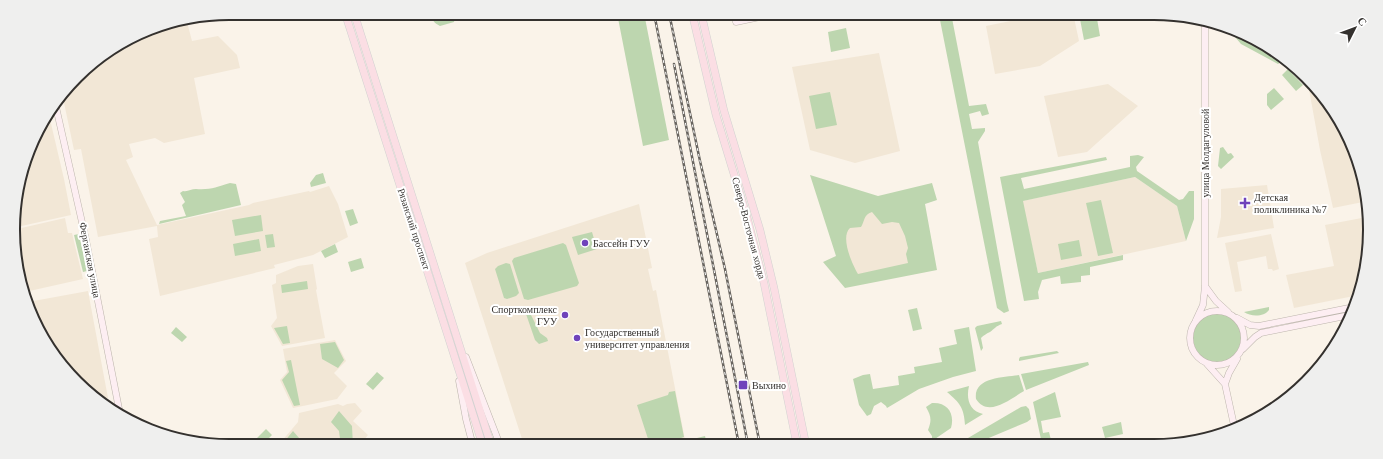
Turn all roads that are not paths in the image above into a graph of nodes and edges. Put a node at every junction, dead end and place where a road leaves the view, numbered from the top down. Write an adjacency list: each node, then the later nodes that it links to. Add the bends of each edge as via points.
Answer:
1 (347, 20): 16 (main road, Рязанский проспект)
2 (356, 20): 13 (main road, Рязанский проспект)
3 (694, 20): 25 (main road, Северо-Восточная хорда, via 716,115 759,262)
4 (703, 20): 26 (main road, Северо-Восточная хорда, via 724,111 760,230)
5 (736, 20): 6 (street)
6 (746, 20)
7 (1205, 26): 9 (street, улица Молдагуловой)
8 (57, 111): 19 (street, Ферганская улица, via 86,240)
9 (1205, 286): 11 (street); 14 (street, улица Молдагуловой, via 1203,304)
10 (1348, 308): 11 (street, via 1259,326 1250,325)
11 (1231, 315): 14 (street, via 1217,310 1210,311); 15 (street, via 1242,327 1244,335)
12 (1344, 316): 15 (street, via 1261,333)
13 (451, 320): 23 (main road, Рязанский проспект); 24 (street)
14 (1196, 320): 17 (street, via 1190,332 1190,346 1194,354)
15 (1240, 353): 17 (street, via 1232,362 1224,365); 18 (street)
16 (456, 358): 21 (street); 22 (main road, Рязанский проспект)
17 (1206, 363): 18 (street)
18 (1225, 384): 20 (street)
19 (119, 407)
20 (1233, 423)
21 (471, 439)
22 (481, 439)
23 (489, 439)
24 (498, 439)
25 (796, 439)
26 (805, 439)

